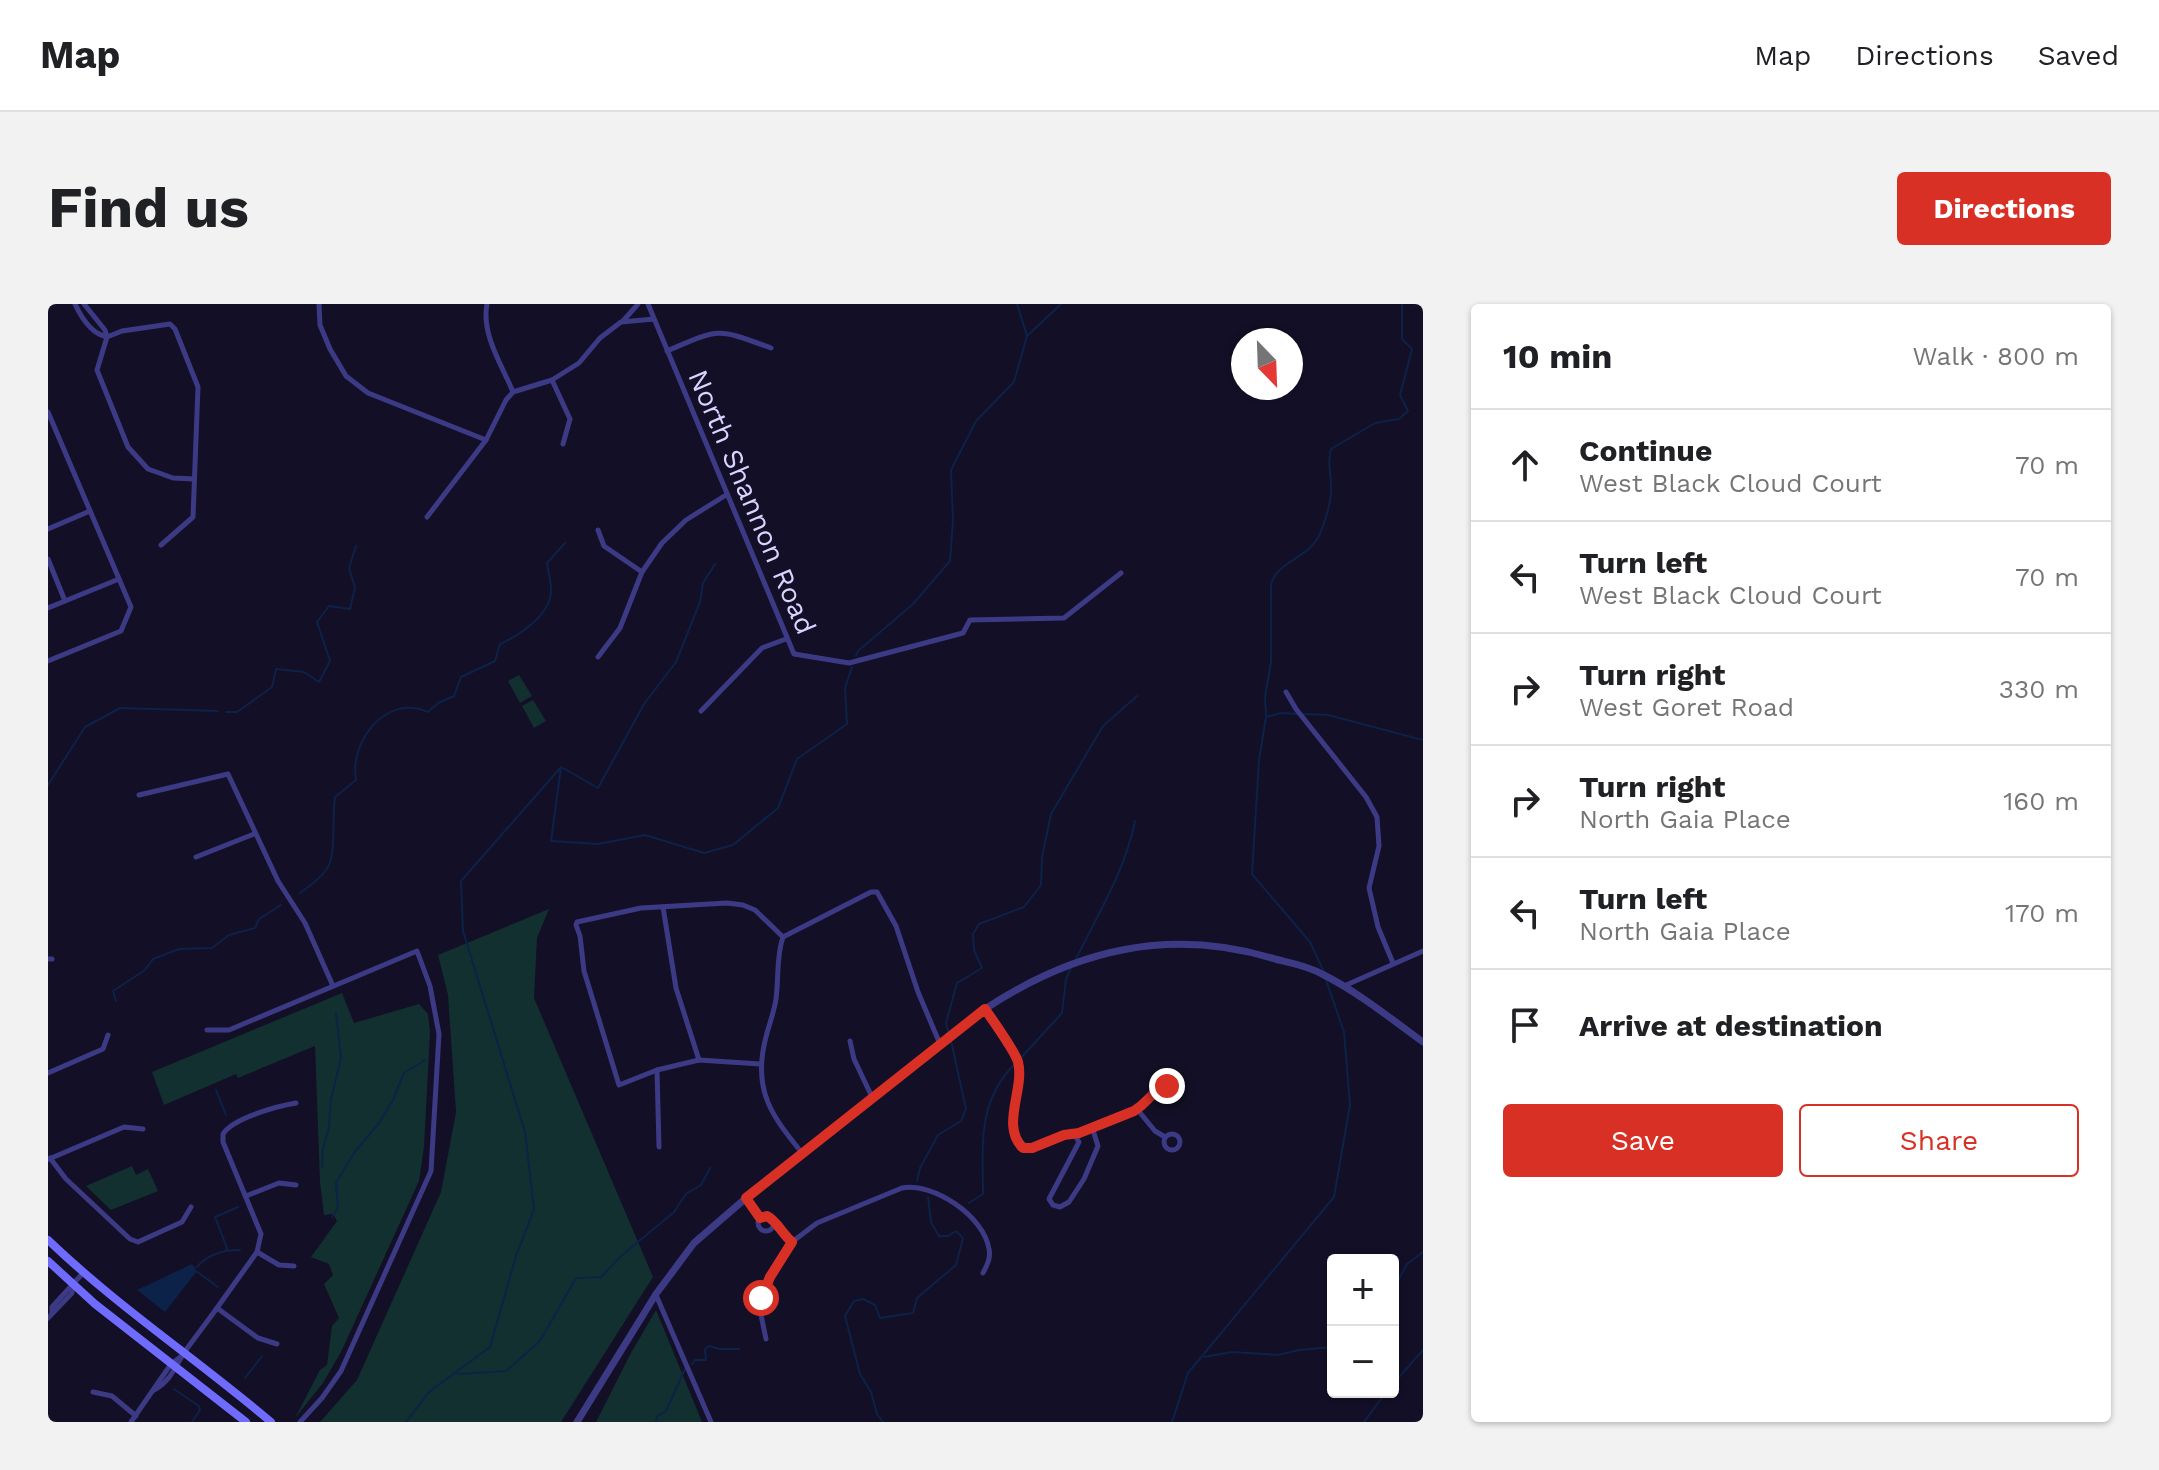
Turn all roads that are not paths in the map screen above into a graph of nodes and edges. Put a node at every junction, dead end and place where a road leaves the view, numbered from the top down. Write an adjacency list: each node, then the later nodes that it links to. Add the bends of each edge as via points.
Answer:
1 (75, 304): 9 (street)
2 (84, 304): 9 (street, via 105,330)
3 (319, 304): 15 (street, via 320,325 346,376 368,393)
4 (487, 304): 13 (street, via 488,335)
5 (638, 304): 8 (street)
6 (648, 304): 7 (street, North Shannon Road)
7 (654, 319): 8 (street); 11 (street, North Shannon Road)
8 (621, 322): 12 (street, via 579,363)
9 (106, 340): 17 (street, via 97,370 128,447 148,469); 17 (street, via 122,331 170,324 175,329 198,387)
10 (771, 348): 11 (street, via 725,331)
11 (667, 351): 18 (street, North Shannon Road)
12 (552, 380): 13 (street); 16 (street, via 570,419)
13 (513, 392): 15 (street)
14 (48, 412): 19 (street)
15 (486, 440): 20 (street)
16 (563, 444)
17 (194, 479): 23 (street, via 193,517)
18 (726, 495): 25 (street, via 686,520); 30 (street, North Shannon Road)
19 (90, 511): 21 (street); 27 (street)
20 (427, 517)
21 (48, 529)
22 (598, 530): 25 (street, via 604,546)
23 (161, 545)
24 (48, 559): 28 (street)
25 (642, 572): 31 (street, via 620,628)
26 (1121, 573): 30 (street, North Shannon Road, via 1064,618 970,620 963,633 849,663 794,654)
27 (119, 579): 28 (street); 32 (street, via 131,607 121,631)
28 (65, 601): 29 (street)
29 (48, 608)
30 (786, 639): 34 (street, via 762,648)
31 (598, 657)
32 (48, 661)
33 (1286, 692): 41 (street, via 1377,817 1379,846 1369,888)
34 (701, 711)
35 (139, 795): 36 (street, via 228,774)
36 (254, 834): 37 (street); 42 (street, via 305,923)
37 (196, 857)
38 (663, 907): 39 (street, via 743,905); 50 (street, via 676,988); 52 (street, via 577,922 584,971 619,1085)
39 (783, 937): 49 (street, via 877,892 896,926); 51 (street, via 776,1001)
40 (1423, 951): 41 (street)
41 (1393, 963): 43 (street)
42 (333, 986): 45 (street, via 229,1030); 93 (street, via 417,951 439,1034 431,1171 341,1371)
43 (1344, 986): 44 (street, via 1318,972 1246,950 1167,944 1085,958 1026,983); 48 (street)
44 (985, 1009): 49 (street); 60 (street, via 1018,1060 1017,1142 1032,1148)
45 (207, 1030)
46 (108, 1035): 53 (street, via 103,1049)
47 (850, 1041): 55 (street)
48 (1423, 1042)
49 (940, 1044): 55 (street)
50 (699, 1060): 51 (street); 52 (street)
51 (760, 1064): 63 (street, via 773,1117)
52 (657, 1070): 62 (street)
53 (48, 1073)
54 (1167, 1086): 57 (street, via 1152,1092)
55 (872, 1097): 63 (street)
56 (296, 1103): 66 (street, via 232,1125 223,1134)
57 (1137, 1109): 58 (street); 61 (street)
58 (1092, 1127): 60 (street); 60 (street, via 1098,1146 1084,1179 1060,1207 1049,1199 1079,1142)
59 (143, 1129): 64 (street, via 124,1127)
60 (1074, 1134)
61 (1165, 1137)
62 (659, 1147)
63 (802, 1153): 67 (street)
64 (49, 1159): 68 (street, via 138,1242 182,1222)
65 (296, 1185): 66 (street, via 279,1183)
66 (246, 1196): 75 (street, via 261,1234)
67 (746, 1198): 69 (street); 81 (street, via 694,1243)
68 (191, 1207)
69 (760, 1218): 70 (street); 71 (street, via 759,1226)
70 (774, 1221): 71 (street); 72 (street)
71 (768, 1231): 72 (street)
72 (784, 1235): 74 (street)
73 (48, 1240): 78 (main road)
74 (792, 1242): 79 (street, via 817,1223 913,1186 939,1193 980,1229 990,1251); 84 (street, via 763,1290 760,1310)
75 (257, 1252): 77 (street, via 279,1265); 82 (street)
76 (48, 1261): 80 (main road)
77 (294, 1266)
78 (83, 1273): 80 (street); 86 (main road)
79 (983, 1273)
80 (73, 1286): 83 (street); 87 (main road)
81 (656, 1294): 94 (street); 95 (street)
82 (217, 1308): 85 (street, via 258,1338); 86 (street)
83 (50, 1315)
84 (766, 1339)
85 (277, 1344)
86 (183, 1354): 87 (street); 92 (main road)
87 (174, 1367): 89 (street); 91 (main road)
88 (93, 1392): 89 (street, via 112,1396)
89 (136, 1416): 90 (street)
90 (131, 1422)
91 (246, 1422)
92 (271, 1422)
93 (300, 1422)
94 (577, 1422)
95 (711, 1422)

